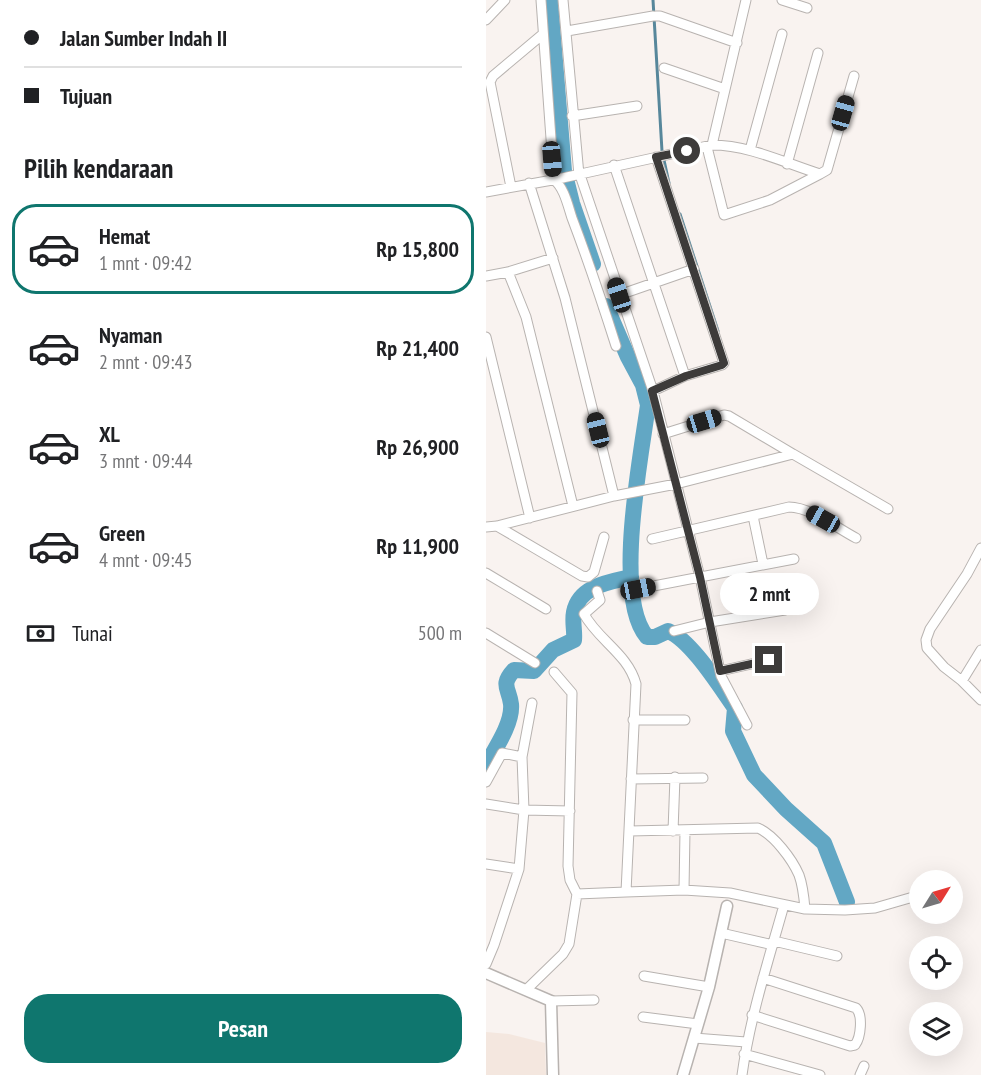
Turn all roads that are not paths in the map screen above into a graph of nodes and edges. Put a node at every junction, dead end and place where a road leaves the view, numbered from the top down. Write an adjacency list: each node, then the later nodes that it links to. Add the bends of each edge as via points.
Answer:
1 (505, 0): 7 (street)
2 (541, 0): 9 (street)
3 (563, 0): 8 (street)
4 (746, 0): 11 (street)
5 (782, 0): 6 (street)
6 (807, 8)
7 (486, 21)
8 (567, 31): 11 (street, via 654,16); 17 (street)
9 (543, 34): 25 (street); 27 (street, via 490,82)
10 (782, 34): 19 (street)
11 (737, 43): 15 (street)
12 (818, 53): 21 (street)
13 (664, 68): 15 (street)
14 (854, 76): 23 (street, via 827,170)
15 (725, 89): 18 (street)
16 (637, 106): 17 (street)
17 (572, 116): 24 (street)
18 (710, 146): 19 (street); 20 (street); 23 (street, via 724,215 770,200)
19 (750, 150): 21 (street)
20 (656, 157): 22 (street); 30 (street)
21 (787, 164): 23 (street)
22 (614, 165): 24 (street); 33 (street)
23 (820, 174)
24 (579, 175): 25 (street); 34 (street)
25 (556, 180): 26 (street); 36 (street, via 592,270)
26 (529, 183): 27 (street); 29 (street)
27 (511, 187): 28 (street)
28 (486, 192)
29 (553, 258): 31 (street); 42 (street)
30 (694, 269): 33 (street); 37 (street, via 724,363)
31 (508, 272): 32 (street); 43 (street, via 526,318)
32 (486, 276)
33 (654, 282): 34 (street); 37 (street)
34 (619, 295): 38 (street)
35 (486, 337): 46 (street)
36 (616, 346)
37 (686, 376): 38 (street)
38 (652, 391): 39 (street)
39 (663, 434): 40 (street, via 724,415); 41 (street)
40 (793, 454): 41 (street); 44 (street)
41 (676, 484): 42 (street); 49 (street)
42 (614, 496): 43 (street)
43 (573, 506): 46 (street)
44 (888, 509)
45 (753, 516): 49 (street); 51 (street, via 797,507); 55 (street)
46 (530, 518): 47 (street)
47 (497, 526): 48 (street); 50 (street, via 588,577 594,572)
48 (486, 527)
49 (688, 532): 52 (street); 57 (street)
50 (604, 537)
51 (856, 538)
52 (652, 539)
53 (981, 548): 70 (street, via 926,640 927,648)
54 (794, 559): 55 (street)
55 (763, 564): 57 (street)
56 (486, 573): 60 (street)
57 (700, 577): 58 (street); 62 (street)
58 (638, 589)
59 (597, 591): 73 (street, via 598,603 585,614 633,674)
60 (546, 609)
61 (785, 610): 62 (street)
62 (710, 622): 63 (street); 68 (street)
63 (674, 631)
64 (486, 633): 67 (street)
65 (981, 650): 70 (street)
66 (769, 660): 68 (street)
67 (535, 663)
68 (720, 671): 75 (street)
69 (554, 672): 83 (street, via 572,693)
70 (962, 681): 71 (street)
71 (981, 700)
72 (532, 703): 76 (street)
73 (633, 720): 74 (street); 79 (street)
74 (685, 720)
75 (747, 725)
76 (522, 757): 80 (street, via 502,753); 82 (street)
77 (675, 777): 78 (street); 79 (street); 85 (street)
78 (703, 778)
79 (631, 779): 84 (street)
80 (486, 782)
81 (486, 804): 82 (street)
82 (524, 810): 83 (street); 88 (street)
83 (570, 812): 91 (street, via 568,866)
84 (630, 831): 85 (street); 90 (street)
85 (673, 831): 86 (street)
86 (685, 831): 89 (street); 95 (street, via 758,828 768,832 798,873)
87 (486, 864): 88 (street)
88 (519, 869): 99 (street)
89 (684, 890): 90 (street); 93 (street, via 730,893)
90 (626, 892): 91 (street)
91 (577, 894): 104 (street, via 569,944)
92 (909, 898): 95 (street, via 875,908)
93 (784, 905): 95 (street); 97 (street)
94 (727, 906): 96 (street)
95 (805, 909)
96 (721, 933): 97 (street); 103 (street)
97 (773, 943): 98 (street); 102 (street)
98 (837, 956)
99 (486, 964)
100 (486, 973): 104 (street)
101 (644, 976): 103 (street)
102 (763, 978): 107 (street); 107 (street, via 855,1008 861,1017 858,1041 850,1046)
103 (710, 987): 109 (street)
104 (527, 989): 106 (street)
105 (594, 1000): 106 (street)
106 (551, 1001): 113 (street)
107 (752, 1015): 111 (street)
108 (643, 1017): 109 (street)
109 (698, 1024): 110 (street)
110 (694, 1038): 111 (street); 114 (street)
111 (746, 1042): 112 (street)
112 (744, 1054): 115 (street); 116 (street)
113 (553, 1075)
114 (683, 1075)
115 (742, 1075)
116 (820, 1075)

